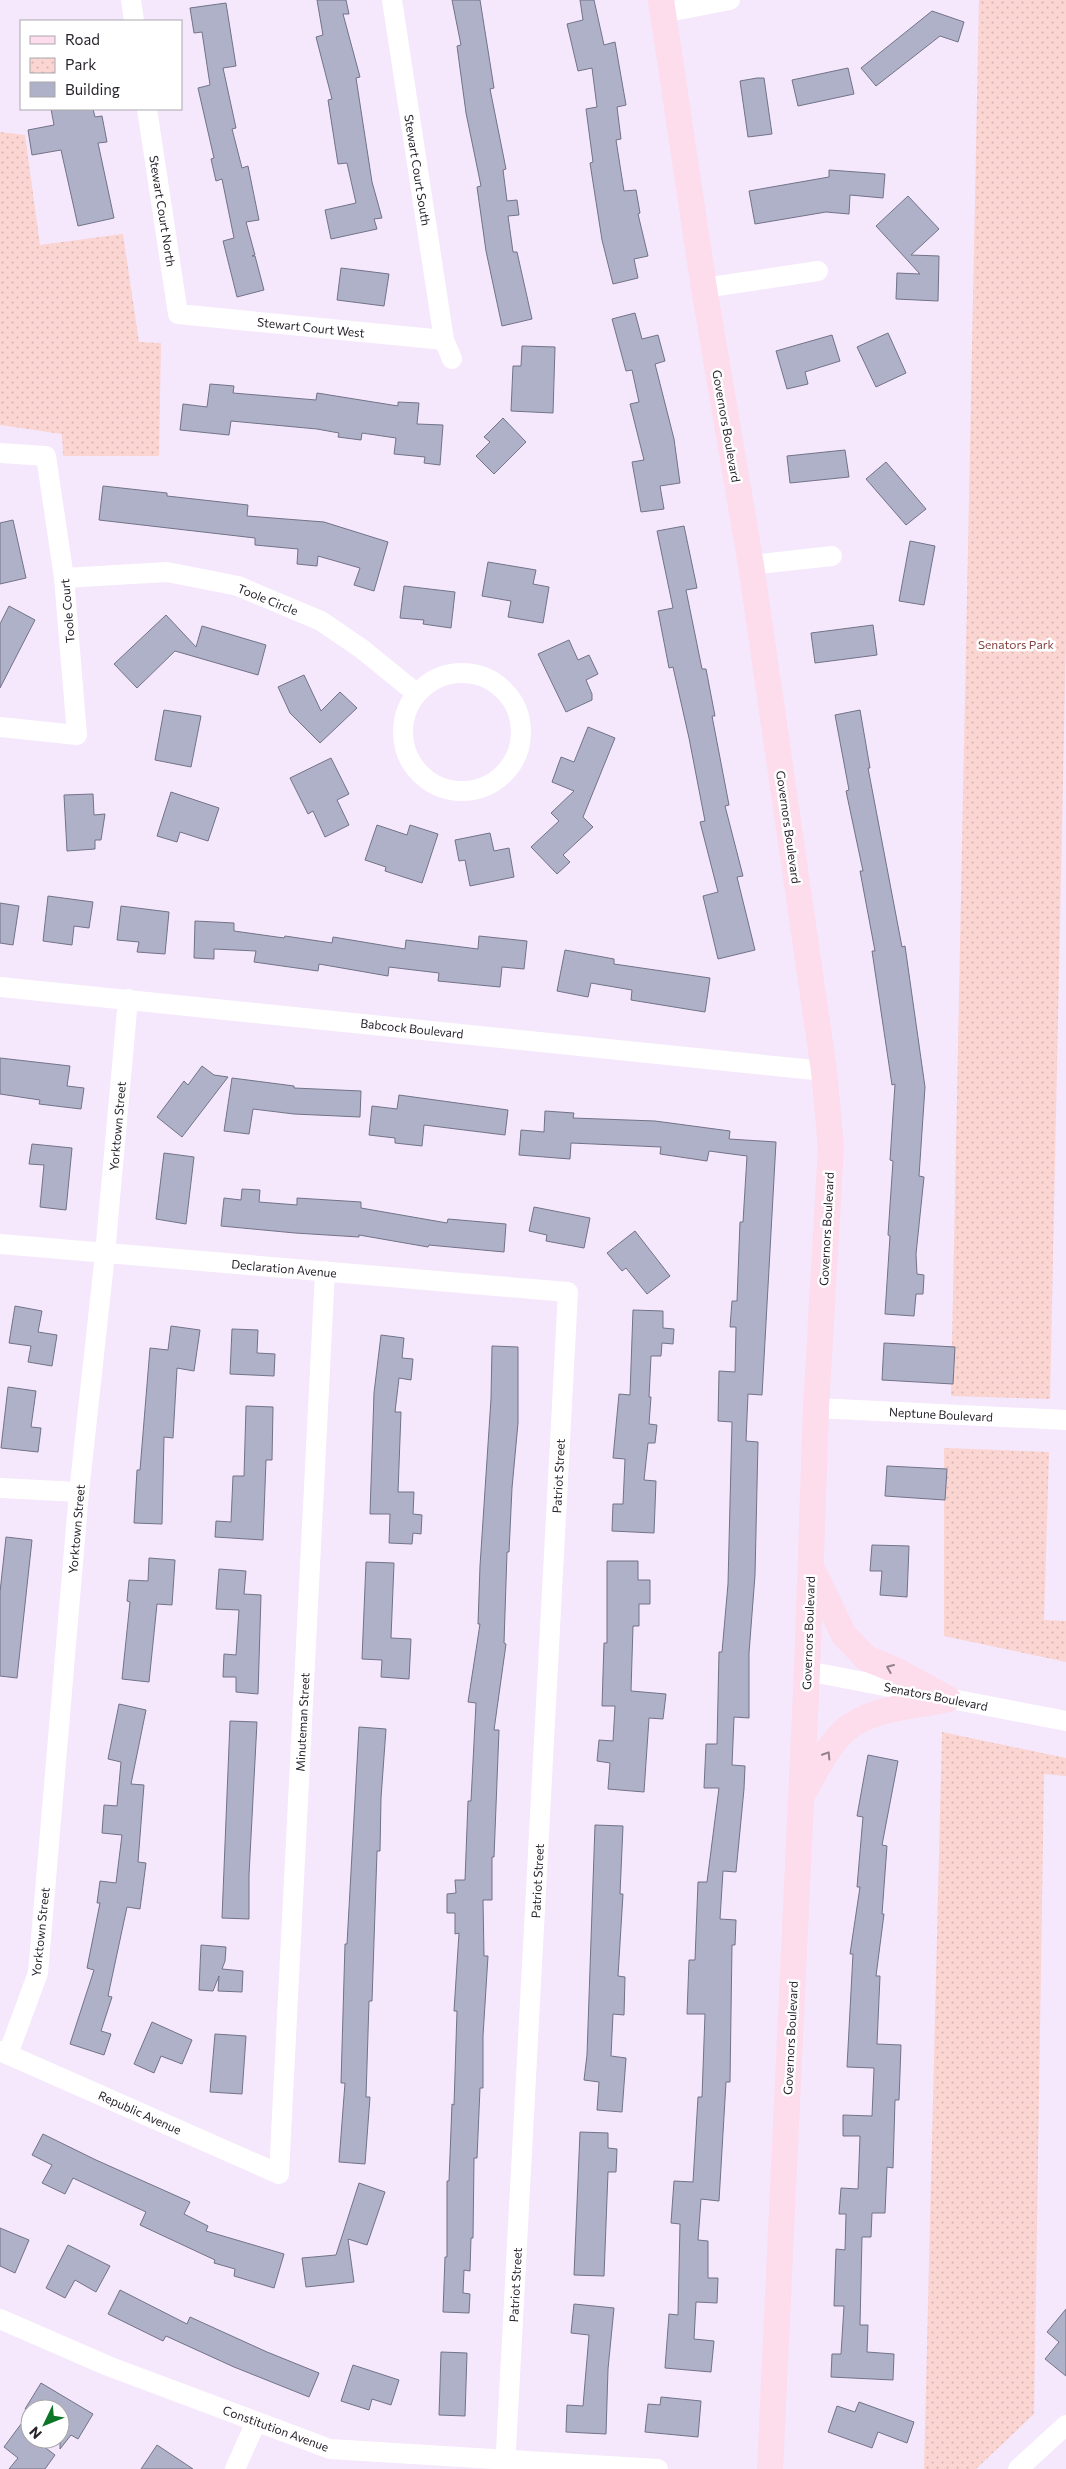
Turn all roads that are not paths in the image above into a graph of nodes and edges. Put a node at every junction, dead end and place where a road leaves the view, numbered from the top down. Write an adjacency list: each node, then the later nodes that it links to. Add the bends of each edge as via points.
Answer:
1 (131, 0): 5 (street)
2 (392, 0): 10 (street, Stewart Court South)
3 (730, 0): 4 (street)
4 (662, 6): 8 (main road, Governors Boulevard)
5 (134, 20)
6 (147, 110): 9 (street, Stewart Court North)
7 (818, 271): 8 (street)
8 (704, 288): 14 (main road, Governors Boulevard)
9 (178, 314): 10 (street, Stewart Court West)
10 (444, 340): 11 (street, Stewart Court South)
11 (452, 359)
12 (0, 452): 15 (street, Toole Court, via 46,456)
13 (832, 556): 14 (street)
14 (751, 565): 20 (main road, Governors Boulevard)
15 (64, 578): 16 (street, Toole Circle, via 166,572 238,586 320,620); 17 (street, Toole Court, via 77,735)
16 (416, 693): 16 (street, via 432,680 451,673 471,673 491,680 507,693 517,710 521,730 518,751 508,769 494,782 477,789 459,791 440,787 424,777 412,764 404,746 402,728 406,709)
17 (0, 727)
18 (0, 987): 19 (street, Babcock Boulevard)
19 (128, 999): 20 (street, Babcock Boulevard); 22 (street, Yorktown Street)
20 (824, 1071): 25 (main road, Governors Boulevard, via 831,1147)
21 (0, 1244): 22 (street, Declaration Avenue)
22 (105, 1254): 23 (street, Declaration Avenue); 28 (street, Yorktown Street)
23 (325, 1271): 24 (street, Declaration Avenue); 35 (street, Minuteman Street)
24 (568, 1292): 39 (street, Patriot Street)
25 (816, 1408): 26 (street, Neptune Boulevard); 29 (main road, Governors Boulevard)
26 (1066, 1420)
27 (0, 1488): 28 (street)
28 (78, 1492): 34 (street, Yorktown Street, via 38,1973)
29 (811, 1566): 30 (main road, Governors Boulevard); 31 (main road, one-way to 29, via 896,1670 866,1658 844,1635)
30 (807, 1671): 31 (street, Senators Boulevard); 33 (main road, Governors Boulevard)
31 (948, 1699): 32 (street, Senators Boulevard); 33 (main road, one-way to 31, via 842,1734 861,1720 885,1711)
32 (1066, 1721)
33 (801, 1796): 42 (main road, Governors Boulevard)
34 (4, 2053): 35 (street, Republic Avenue)
35 (279, 2174)
36 (3, 2326): 37 (street, Constitution Avenue)
37 (256, 2422): 39 (street, Constitution Avenue, via 330,2448); 40 (street)
38 (1066, 2424): 43 (street)
39 (506, 2465): 41 (street, Constitution Avenue)
40 (235, 2469)
41 (658, 2469)
42 (770, 2469)
43 (1018, 2469)

